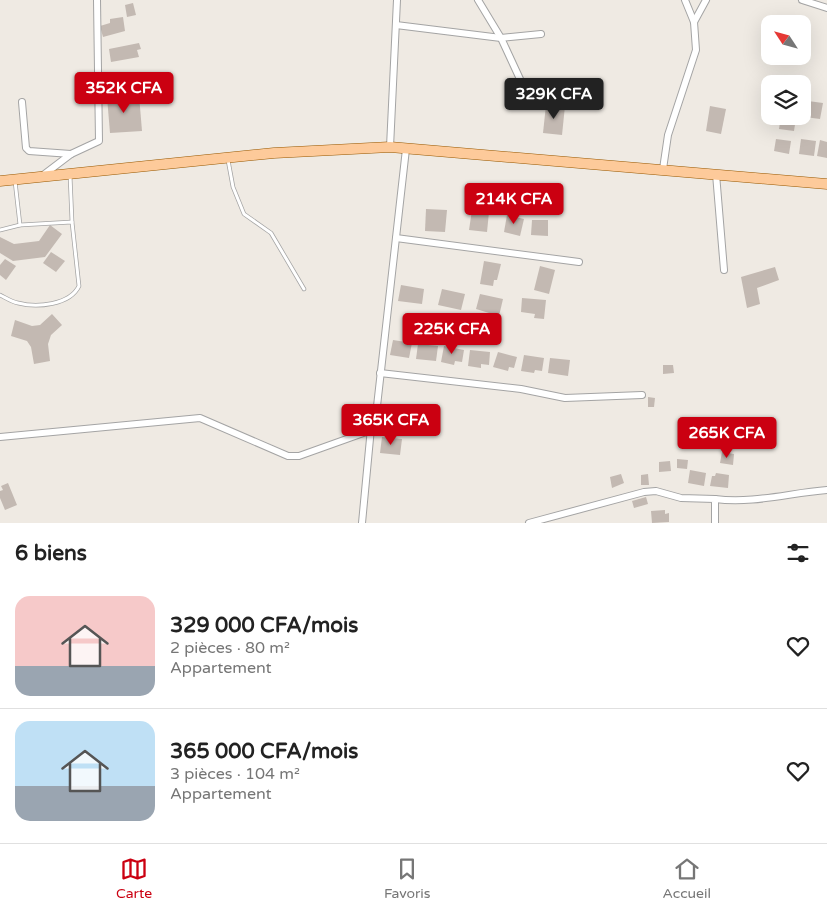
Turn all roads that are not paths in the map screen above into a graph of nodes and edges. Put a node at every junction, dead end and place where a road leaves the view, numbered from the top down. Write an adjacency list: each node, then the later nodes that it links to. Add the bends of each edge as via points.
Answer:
1 (97, 0): 16 (street, via 99,140)
2 (397, 0): 9 (street)
3 (478, 0): 11 (street)
4 (685, 0): 8 (street)
5 (706, 0): 8 (street)
6 (802, 0): 7 (street)
7 (827, 8)
8 (694, 22): 18 (street, via 696,50 668,135)
9 (396, 25): 11 (street); 14 (street)
10 (541, 34): 11 (street)
11 (501, 38): 12 (street)
12 (526, 92)
13 (22, 102): 16 (street, via 26,148 29,151)
14 (390, 148): 15 (main road); 17 (main road)
15 (406, 149): 18 (main road); 28 (street)
16 (71, 154): 21 (street)
17 (228, 157): 19 (main road); 31 (lane, via 233,187 244,214 271,233)
18 (663, 169): 20 (main road)
19 (70, 173): 21 (main road); 25 (lane)
20 (716, 174): 24 (main road); 30 (street)
21 (41, 176): 22 (main road)
22 (15, 180): 23 (main road); 26 (lane)
23 (0, 181)
24 (827, 184)
25 (72, 222): 26 (lane); 32 (lane, via 79,286 75,295 33,306 16,303)
26 (20, 225): 27 (lane)
27 (0, 230)
28 (396, 238): 29 (street); 33 (street)
29 (579, 262)
30 (724, 270)
31 (304, 289)
32 (0, 295)
33 (380, 373): 34 (street, via 521,389 565,398); 35 (street)
34 (642, 395)
35 (372, 427): 36 (street, via 355,437 299,456 288,456 200,418); 39 (street)
36 (0, 437)
37 (827, 490): 38 (street, via 770,499)
38 (715, 499): 40 (street, via 644,492); 41 (street)
39 (362, 523)
40 (529, 523)
41 (715, 523)

